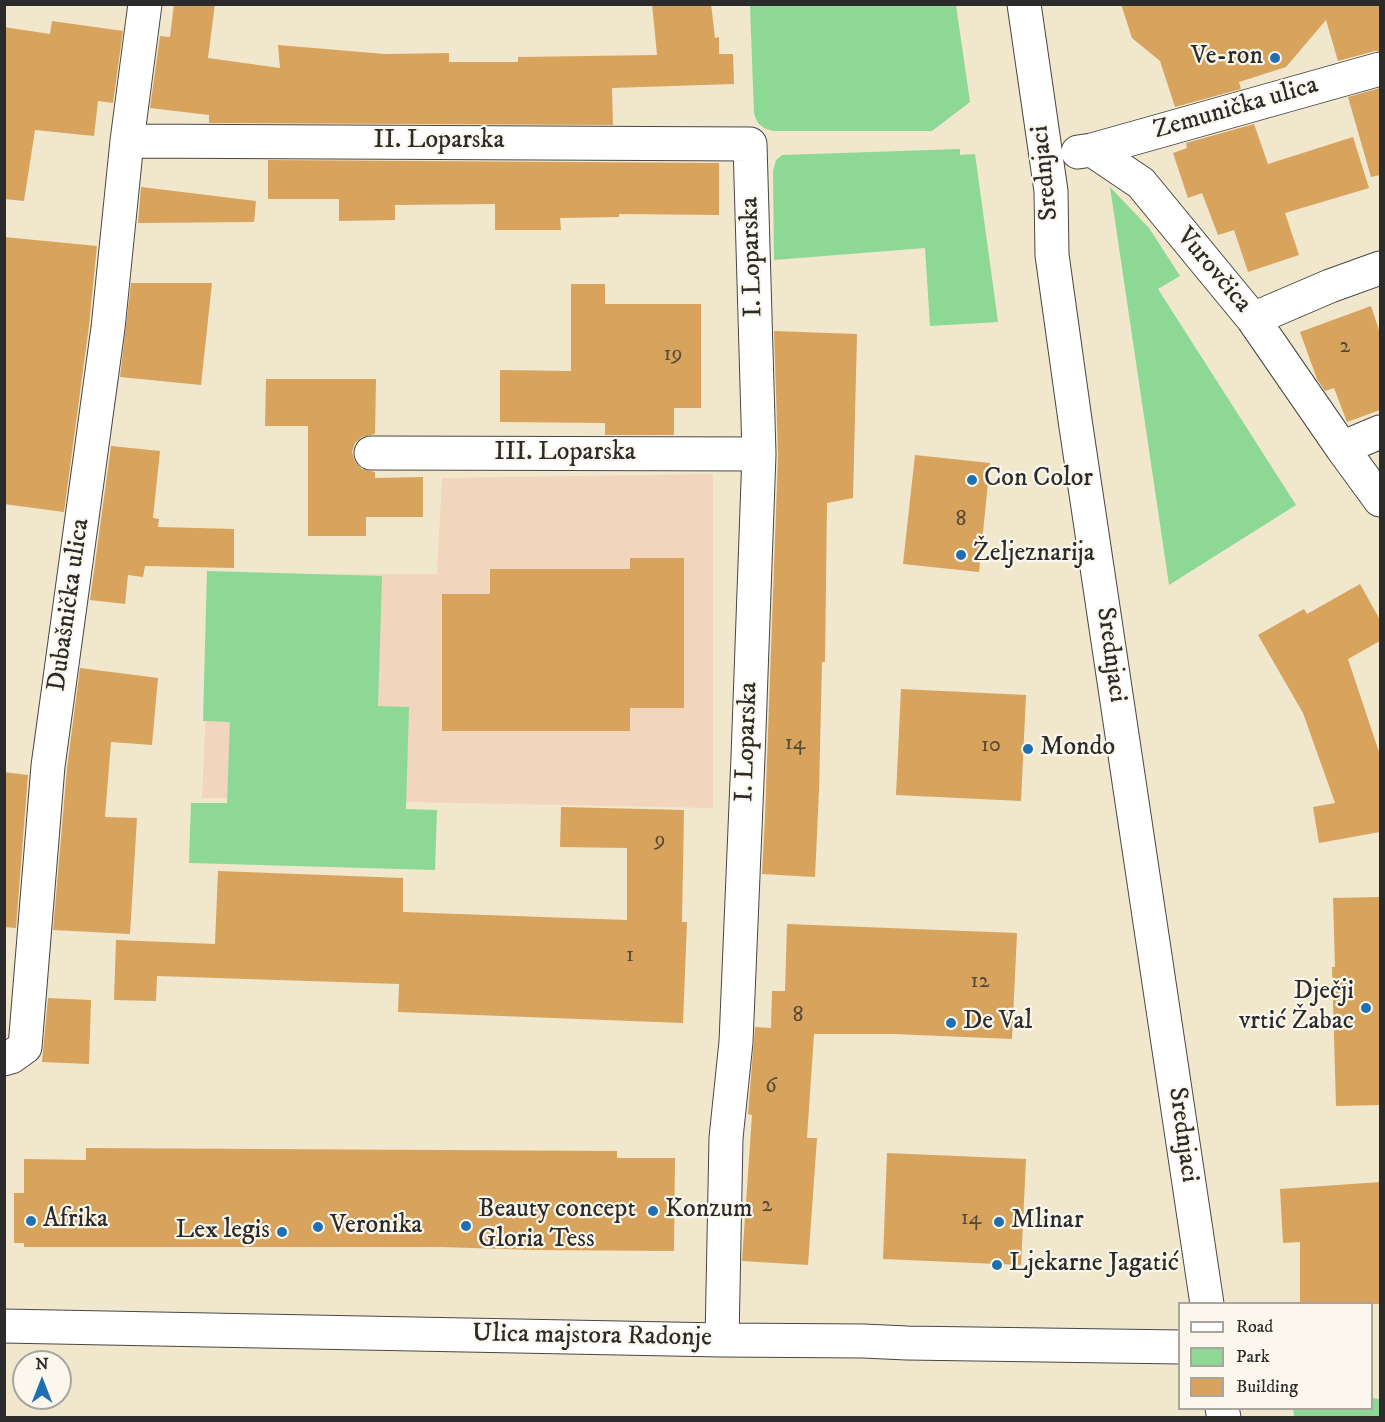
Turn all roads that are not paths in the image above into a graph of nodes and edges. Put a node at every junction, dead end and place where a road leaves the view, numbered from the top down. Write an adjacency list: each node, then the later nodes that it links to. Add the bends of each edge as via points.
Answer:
1 (145, 4): 4 (street)
2 (1024, 4): 7 (street, Srednjaci)
3 (1380, 69): 6 (street, Zemunička ulica)
4 (127, 141): 5 (street, II. Loparska); 15 (street, Dubašnička ulica, via 108,328 48,766 25,1047)
5 (750, 144): 13 (street, I. Loparska)
6 (1092, 150): 7 (street); 9 (street, Vurovčica, via 1141,183)
7 (1046, 156): 16 (street, Srednjaci, via 1060,314)
8 (1380, 268): 9 (street)
9 (1253, 319): 11 (street, Vurovčica)
10 (1380, 432): 11 (street)
11 (1342, 448): 14 (street, Vurovčica)
12 (371, 453): 13 (street, III. Loparska)
13 (759, 454): 18 (street, I. Loparska, via 736,1042 726,1138)
14 (1380, 500)
15 (4, 1059)
16 (1207, 1302)
17 (4, 1326): 18 (street, Ulica majstora Radonje)
18 (722, 1340): 19 (street, Ulica majstora Radonje)
19 (1178, 1347)

